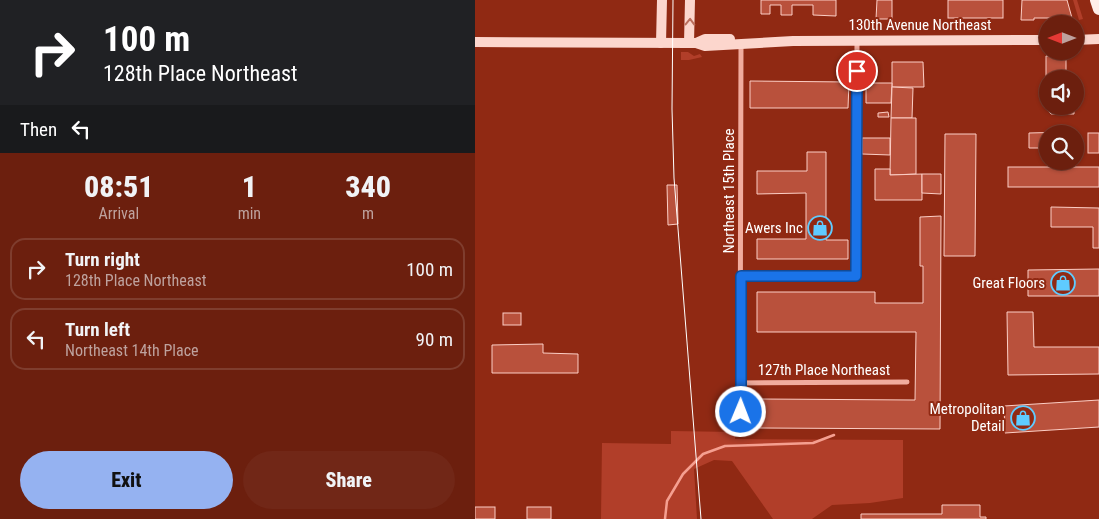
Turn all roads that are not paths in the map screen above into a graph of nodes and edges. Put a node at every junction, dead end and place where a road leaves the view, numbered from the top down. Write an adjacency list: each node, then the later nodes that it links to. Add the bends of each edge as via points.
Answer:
1 (662, 0): 11 (street)
2 (690, 0): 12 (street, one-way to 2)
3 (1096, 0): 4 (main road)
4 (1099, 9)
5 (1099, 39): 7 (street)
6 (1039, 40): 9 (street, 130th Avenue Northeast)
7 (1084, 40)
8 (793, 41): 9 (street, 130th Avenue Northeast); 12 (street, 130th Avenue Northeast, via 705,39); 13 (street, 130th Avenue Northeast)
9 (857, 41): 14 (street, via 856,276)
10 (475, 42): 11 (street, 130th Avenue Northeast)
11 (661, 43): 12 (street, 130th Avenue Northeast)
12 (693, 43): 13 (street, 130th Avenue Northeast)
13 (741, 45): 14 (street, Northeast 15th Place)
14 (741, 276): 16 (street, Northeast 15th Place)
15 (907, 382): 16 (street, 127th Place Northeast)
16 (741, 383): 17 (street, Northeast 15th Place)
17 (740, 427)

